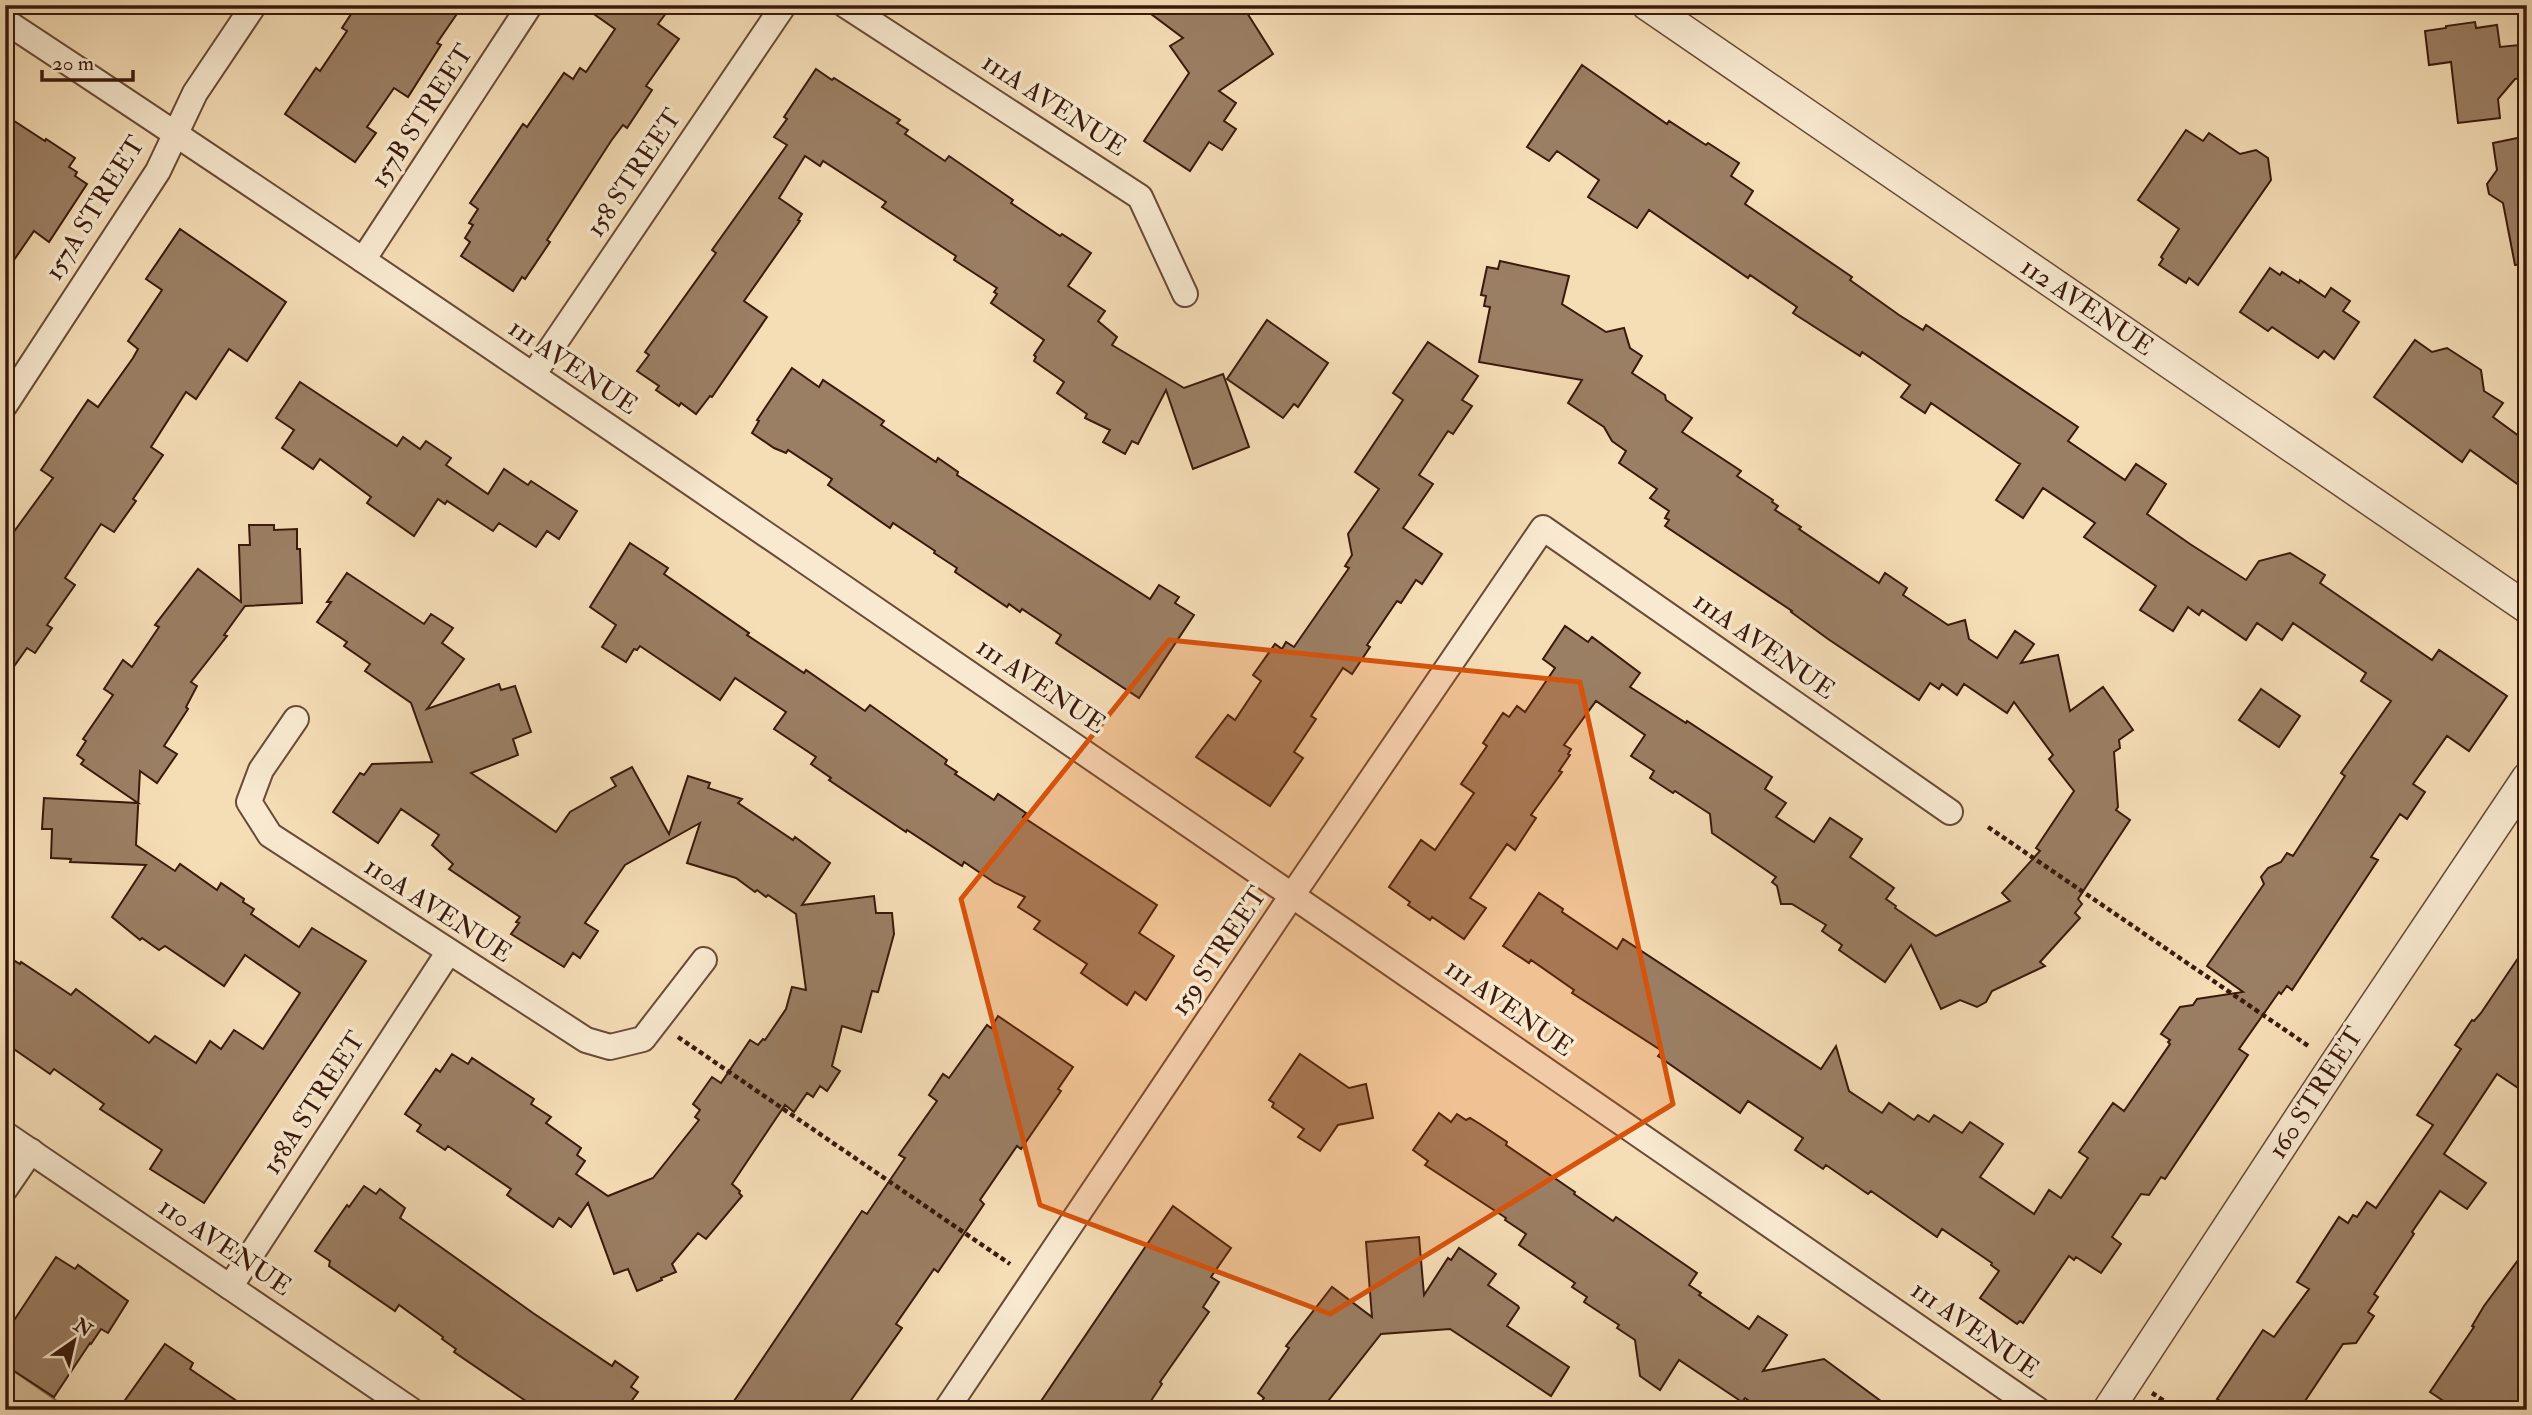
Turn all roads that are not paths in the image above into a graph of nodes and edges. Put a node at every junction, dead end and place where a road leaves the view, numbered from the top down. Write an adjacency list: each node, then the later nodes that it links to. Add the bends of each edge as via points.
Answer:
1 (254, 5): 7 (street, 157A STREET, via 195,93)
2 (530, 5): 8 (street, 157B STREET)
3 (784, 5): 10 (street, 158 STREET)
4 (845, 5): 9 (street, 111A AVENUE, via 1140,197)
5 (1647, 5): 13 (street, 112 AVENUE)
6 (5, 21): 7 (street, 111 AVENUE)
7 (175, 132): 8 (street, 111 AVENUE); 11 (street, 157A STREET, via 158,171)
8 (363, 260): 10 (street, 111 AVENUE)
9 (1185, 294)
10 (533, 375): 17 (street, 111 AVENUE)
11 (5, 405)
12 (1543, 528): 16 (street, 111A AVENUE); 17 (street, 159 STREET)
13 (2527, 608)
14 (296, 719): 18 (street, 110A AVENUE, via 261,770 250,802 270,835)
15 (2527, 778): 27 (street, 160 STREET)
16 (1950, 812)
17 (1293, 894): 25 (street, 159 STREET); 26 (street, 111 AVENUE)
18 (448, 953): 19 (street, 110A AVENUE, via 586,1040 610,1047 643,1039); 23 (street, 158A STREET)
19 (704, 960)
20 (5, 1134): 21 (street, 110 AVENUE)
21 (30, 1151): 22 (street); 23 (street, 110 AVENUE)
22 (5, 1189)
23 (230, 1287): 24 (street, 110 AVENUE)
24 (411, 1410)
25 (946, 1410)
26 (2038, 1410)
27 (2108, 1410)

